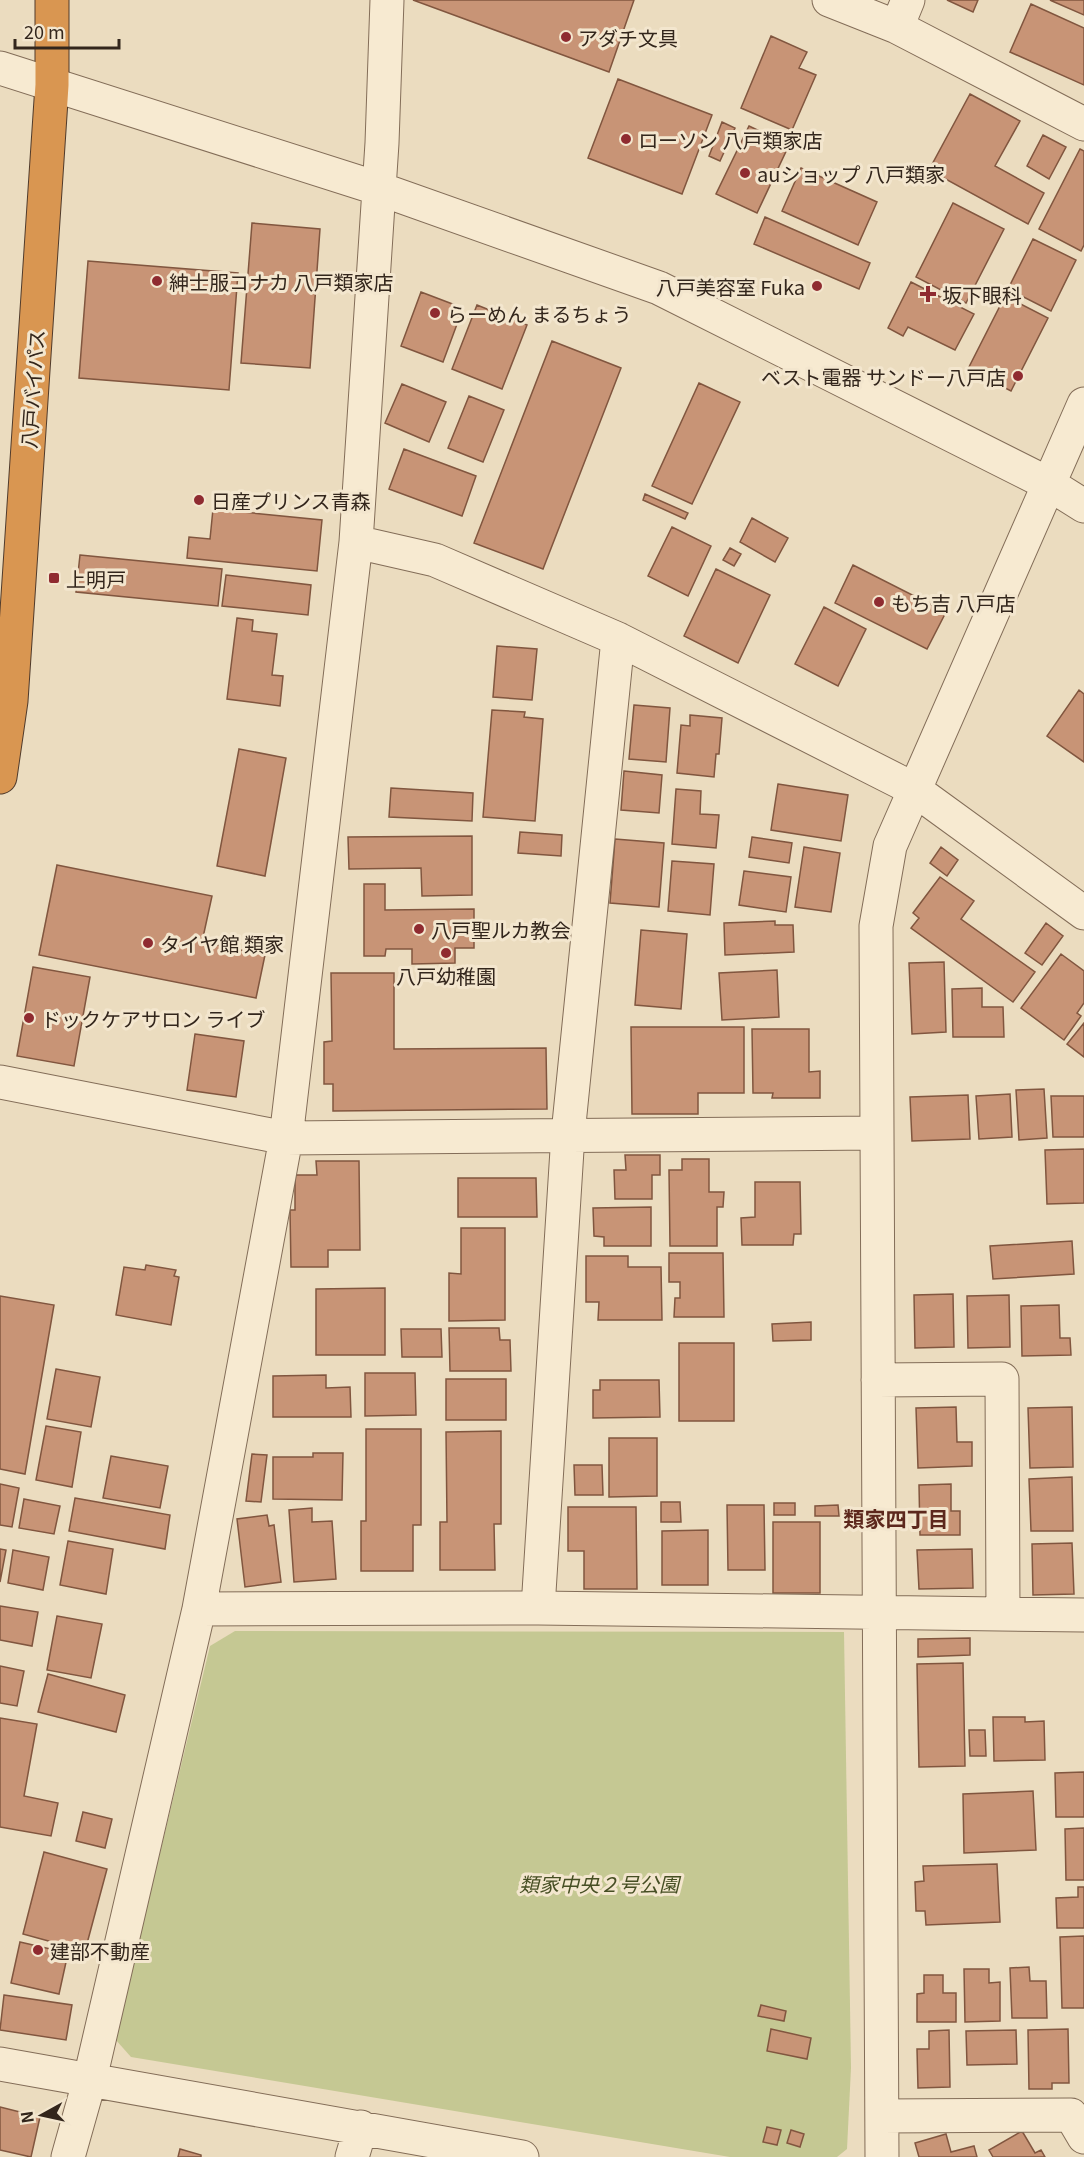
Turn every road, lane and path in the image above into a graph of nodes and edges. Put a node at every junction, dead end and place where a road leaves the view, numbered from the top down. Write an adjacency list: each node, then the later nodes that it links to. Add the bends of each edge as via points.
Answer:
1 (51, 0): 6 (highway, 八戸バイパス)
2 (387, 0): 8 (street)
3 (829, 0): 4 (street)
4 (903, 14): 7 (street)
5 (0, 68): 6 (street)
6 (52, 85): 8 (street); 14 (highway, 八戸バイパス, via 11,701)
7 (1084, 124)
8 (380, 189): 10 (street, via 660,288); 12 (street)
9 (1084, 404): 10 (street)
10 (1049, 484): 11 (street); 15 (street)
11 (1084, 506)
12 (356, 542): 13 (street, via 435,560); 20 (street)
13 (618, 639): 15 (street); 19 (street)
14 (0, 777)
15 (915, 790): 16 (street); 18 (street, via 890,846 876,926)
16 (1084, 913)
17 (0, 1082): 20 (street)
18 (876, 1133): 19 (street); 21 (street)
19 (568, 1134): 20 (street); 22 (street)
20 (286, 1138): 23 (street)
21 (878, 1380): 24 (street); 25 (street, via 1002,1379)
22 (538, 1608): 23 (street); 24 (street)
23 (199, 1610): 28 (street)
24 (880, 1613): 25 (street); 29 (street)
25 (1003, 1614): 26 (street)
26 (1084, 1615)
27 (0, 2064): 28 (street)
28 (90, 2079): 31 (street); 32 (street)
29 (882, 2116): 30 (street, via 1071,2115); 34 (street)
30 (1084, 2137)
31 (357, 2142): 33 (street)
32 (68, 2157)
33 (522, 2157)
34 (882, 2157)

